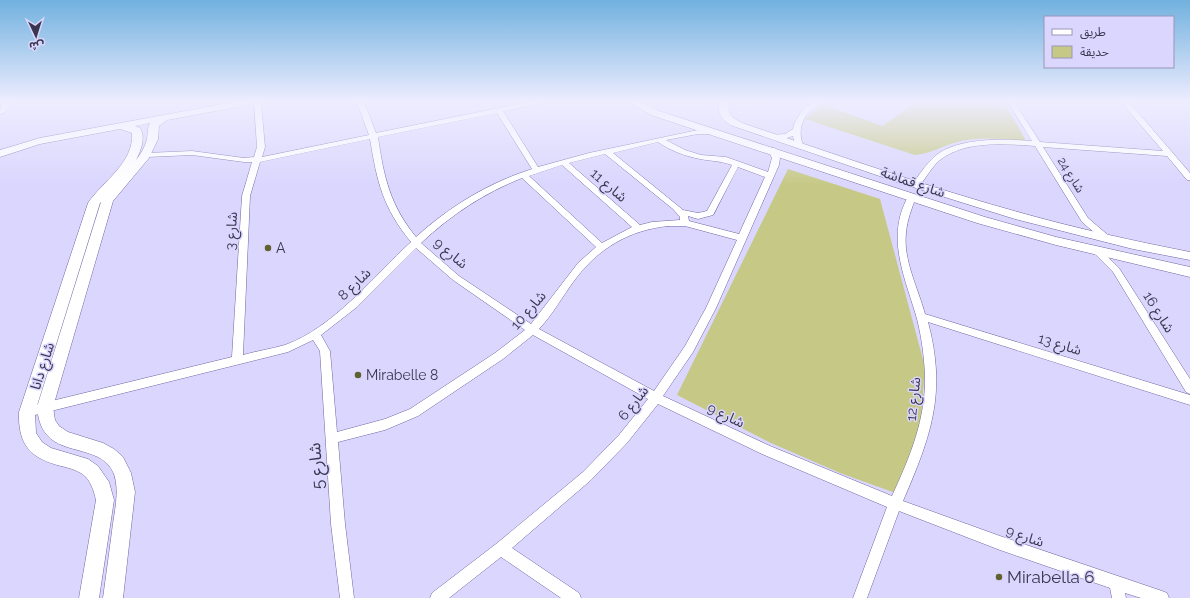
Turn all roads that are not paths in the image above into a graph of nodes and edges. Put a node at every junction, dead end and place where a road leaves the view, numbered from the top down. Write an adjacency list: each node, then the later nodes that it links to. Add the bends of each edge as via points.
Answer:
1 (97, 130): 23 (street, via 40,141)
2 (136, 130): 58 (street, شارع دانا, via 138,134 135,151 127,165 102,190 94,203)
3 (153, 130): 25 (street)
4 (259, 130): 27 (street, شارع 3, via 261,140)
5 (371, 130): 16 (street)
6 (407, 130): 16 (street)
7 (511, 130): 30 (street)
8 (682, 130): 15 (street)
9 (710, 130): 14 (street, شارع قماشة)
10 (753, 130): 17 (street, شارع قماشة)
11 (1029, 130): 19 (street, شارع 24)
12 (1149, 130): 24 (street)
13 (796, 131): 17 (street, via 787,136); 20 (street)
14 (716, 132): 15 (street, شارع 8); 21 (street, شارع قماشة)
15 (679, 135): 18 (street, شارع 8)
16 (374, 137): 27 (street); 43 (street, شارع 9, via 386,196 403,227)
17 (775, 137): 20 (street, شارع قماشة)
18 (660, 140): 22 (street, شارع 8); 29 (street, via 682,152 723,159)
19 (1038, 145): 24 (street); 34 (street, via 988,144 957,149 932,162); 37 (street, شارع 24)
20 (799, 146): 34 (street, شارع قماشة)
21 (772, 150): 26 (street, شارع قماشة); 31 (street, via 776,158)
22 (607, 152): 28 (street, شارع 8); 36 (street)
23 (0, 154)
24 (1169, 154): 33 (street)
25 (147, 155): 27 (street, via 192,153); 57 (street, شارع دانا, via 114,189 106,201)
26 (794, 158): 31 (street, via 784,160); 35 (street, شارع قماشة)
27 (258, 160): 53 (street, شارع 3, via 246,196)
28 (563, 162): 30 (street, شارع 8); 39 (street, شارع 11)
29 (736, 164): 31 (street); 36 (street, via 710,213 698,216)
30 (536, 170): 32 (street, شارع 8)
31 (773, 171): 41 (street, شارع 6)
32 (523, 174): 43 (street, شارع 8, via 494,186 464,203); 44 (street)
33 (1190, 178)
34 (920, 186): 35 (street, via 926,193 925,196); 40 (street, شارع قماشة, via 994,210)
35 (915, 198): 45 (street, شارع قماشة, via 1003,226); 50 (street, شارع 12, via 902,225 901,238 902,252)
36 (681, 212): 38 (street)
37 (1085, 220): 40 (street, via 1081,228); 42 (street, شارع 24)
38 (686, 223): 39 (street, شارع 10, via 662,222); 41 (street, شارع 10)
39 (638, 228): 44 (street, شارع 10)
40 (1074, 230): 42 (street, شارع قماشة)
41 (742, 238): 55 (street, شارع 6, via 705,321)
42 (1106, 238): 46 (street, شارع قماشة)
43 (416, 243): 51 (street, شارع 9, via 456,278); 52 (street, شارع 8, via 343,314)
44 (601, 246): 51 (street, شارع 10, via 572,277)
45 (1096, 250): 47 (street, شارع قماشة); 48 (street, شارع 16)
46 (1190, 256)
47 (1126, 258): 48 (street, via 1117,265); 49 (street, شارع قماشة)
48 (1116, 270): 54 (street, شارع 16)
49 (1190, 272)
50 (921, 316): 56 (street, شارع 13); 60 (street, شارع 12, via 931,374 930,402 916,459)
51 (533, 330): 55 (street, شارع 9); 59 (street, شارع 10, via 432,402 411,414 393,422)
52 (314, 335): 53 (street, شارع 8, via 288,348); 59 (street, شارع 5, via 325,351)
53 (237, 361): 57 (street, شارع 8)
54 (1190, 389)
55 (656, 398): 60 (street, شارع 9, via 766,450); 61 (street, شارع 6, via 623,439 587,476)
56 (1190, 400)
57 (45, 407): 58 (street, شارع 8); 64 (street, شارع دانا, via 47,424 53,431 60,437 105,452 116,462 124,476 126,492)
58 (27, 412): 63 (street, شارع دانا, via 28,435 41,452 87,467 97,475 103,486 105,500)
59 (331, 439): 65 (street, شارع 5)
60 (895, 504): 62 (street, شارع 9); 68 (street, شارع 12)
61 (501, 549): 66 (street, شارع 6); 67 (street)
62 (1117, 583): 69 (street); 70 (street, شارع 9)
63 (89, 598)
64 (113, 598)
65 (347, 598)
66 (437, 598)
67 (574, 598)
68 (860, 598)
69 (1119, 598)
70 (1162, 598)

